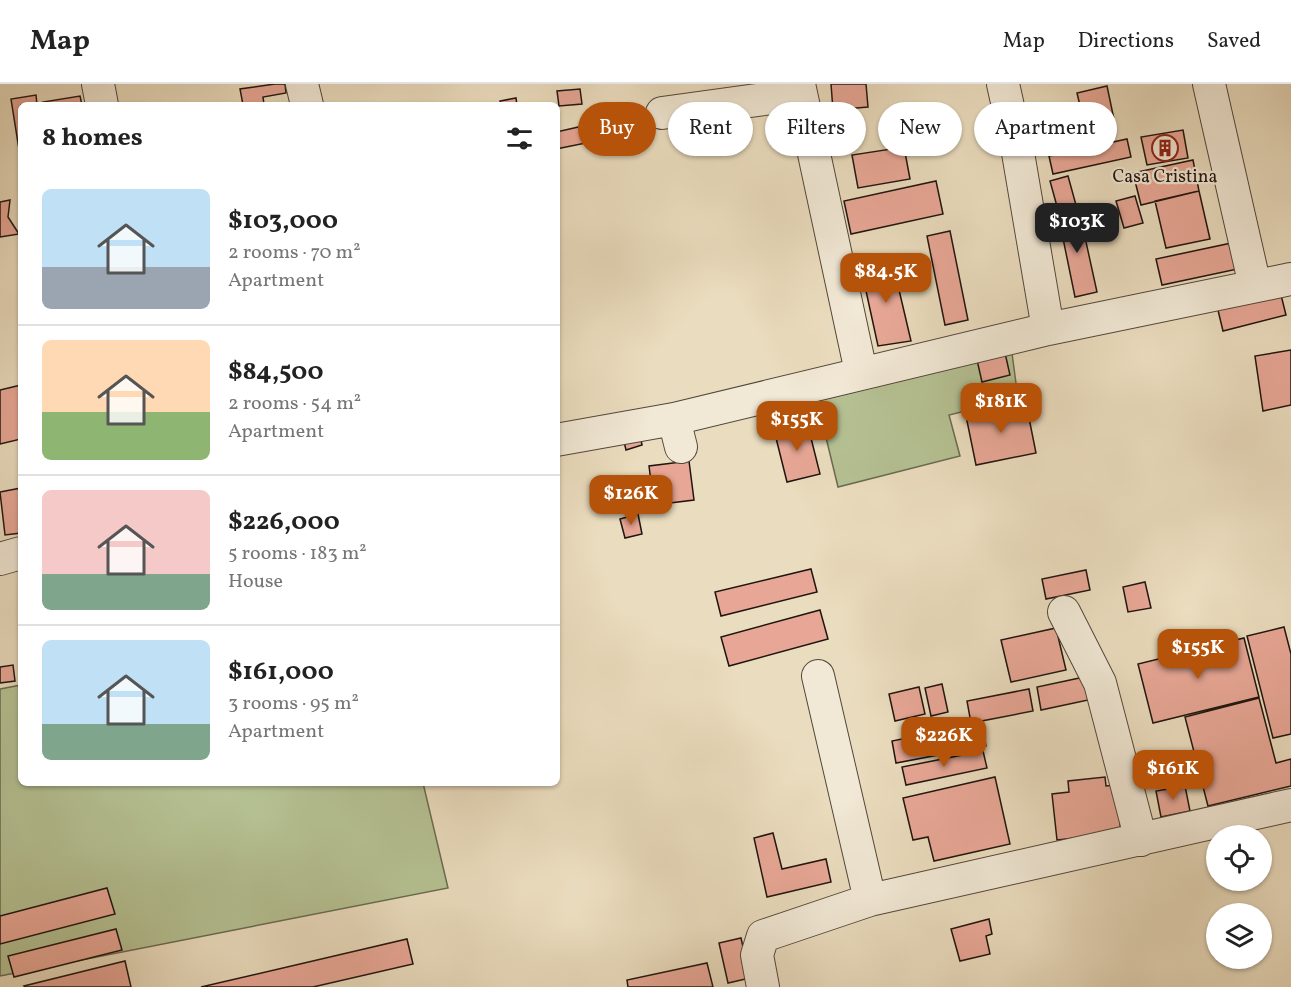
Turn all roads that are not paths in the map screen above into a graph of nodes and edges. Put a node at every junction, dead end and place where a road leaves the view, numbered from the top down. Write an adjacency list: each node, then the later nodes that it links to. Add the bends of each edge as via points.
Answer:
1 (98, 84): 6 (street)
2 (302, 84): 7 (street)
3 (1003, 84): 11 (street)
4 (1209, 84): 10 (street)
5 (800, 89): 8 (street); 12 (street)
6 (101, 102)
7 (306, 102)
8 (662, 113)
9 (1291, 279): 10 (street)
10 (1255, 286): 11 (street)
11 (1048, 329): 12 (street)
12 (861, 372): 13 (street, via 677,433)
13 (560, 440)
14 (18, 554): 15 (street)
15 (0, 559)
16 (1064, 612): 19 (street, via 1100,682)
17 (818, 676): 20 (street)
18 (1291, 805): 19 (street)
19 (1141, 840): 20 (street)
20 (870, 900): 21 (street, via 763,936 757,955)
21 (763, 987)

